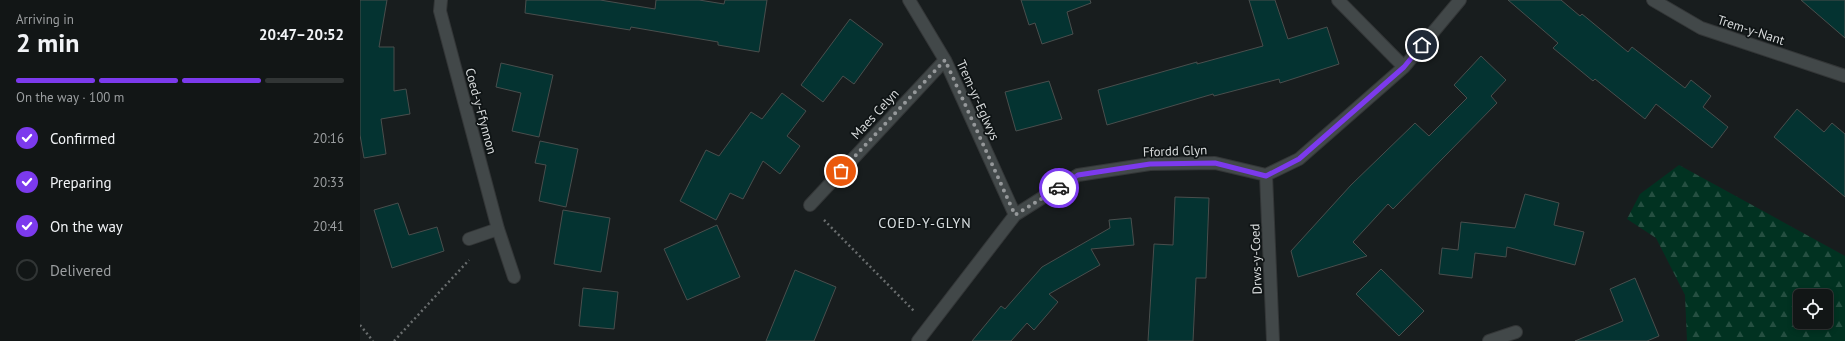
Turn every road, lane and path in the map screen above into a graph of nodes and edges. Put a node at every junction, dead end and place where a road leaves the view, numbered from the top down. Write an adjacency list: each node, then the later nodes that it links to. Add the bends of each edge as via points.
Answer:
1 (441, 0): 12 (street, Coed-y-Ffynnon, via 440,11)
2 (909, 0): 6 (street, Trem-yr-Eglwys)
3 (1338, 0): 7 (street)
4 (1460, 0): 7 (street)
5 (1653, 0): 8 (street, Trem-y-Nant, via 1701,28)
6 (945, 60): 10 (street, Maes Celyn); 11 (street, Trem-yr-Eglwys)
7 (1404, 67): 9 (street, via 1299,159)
8 (1845, 76)
9 (1266, 176): 11 (street, Ffordd Glyn, via 1215,163 1150,164 1078,175); 22 (street, Drws-y-Coed)
10 (810, 205): 17 (path)
11 (1015, 215): 17 (street, Ffordd Glyn)
12 (498, 229): 13 (street); 15 (street, Coed-y-Ffynnon)
13 (469, 239)
14 (472, 257): 20 (path)
15 (514, 277)
16 (360, 324): 19 (path)
17 (929, 326): 21 (street, Ffordd Glyn)
18 (1516, 332): 23 (street)
19 (373, 341)
20 (394, 341)
21 (918, 341)
22 (1273, 341)
23 (1489, 341)

